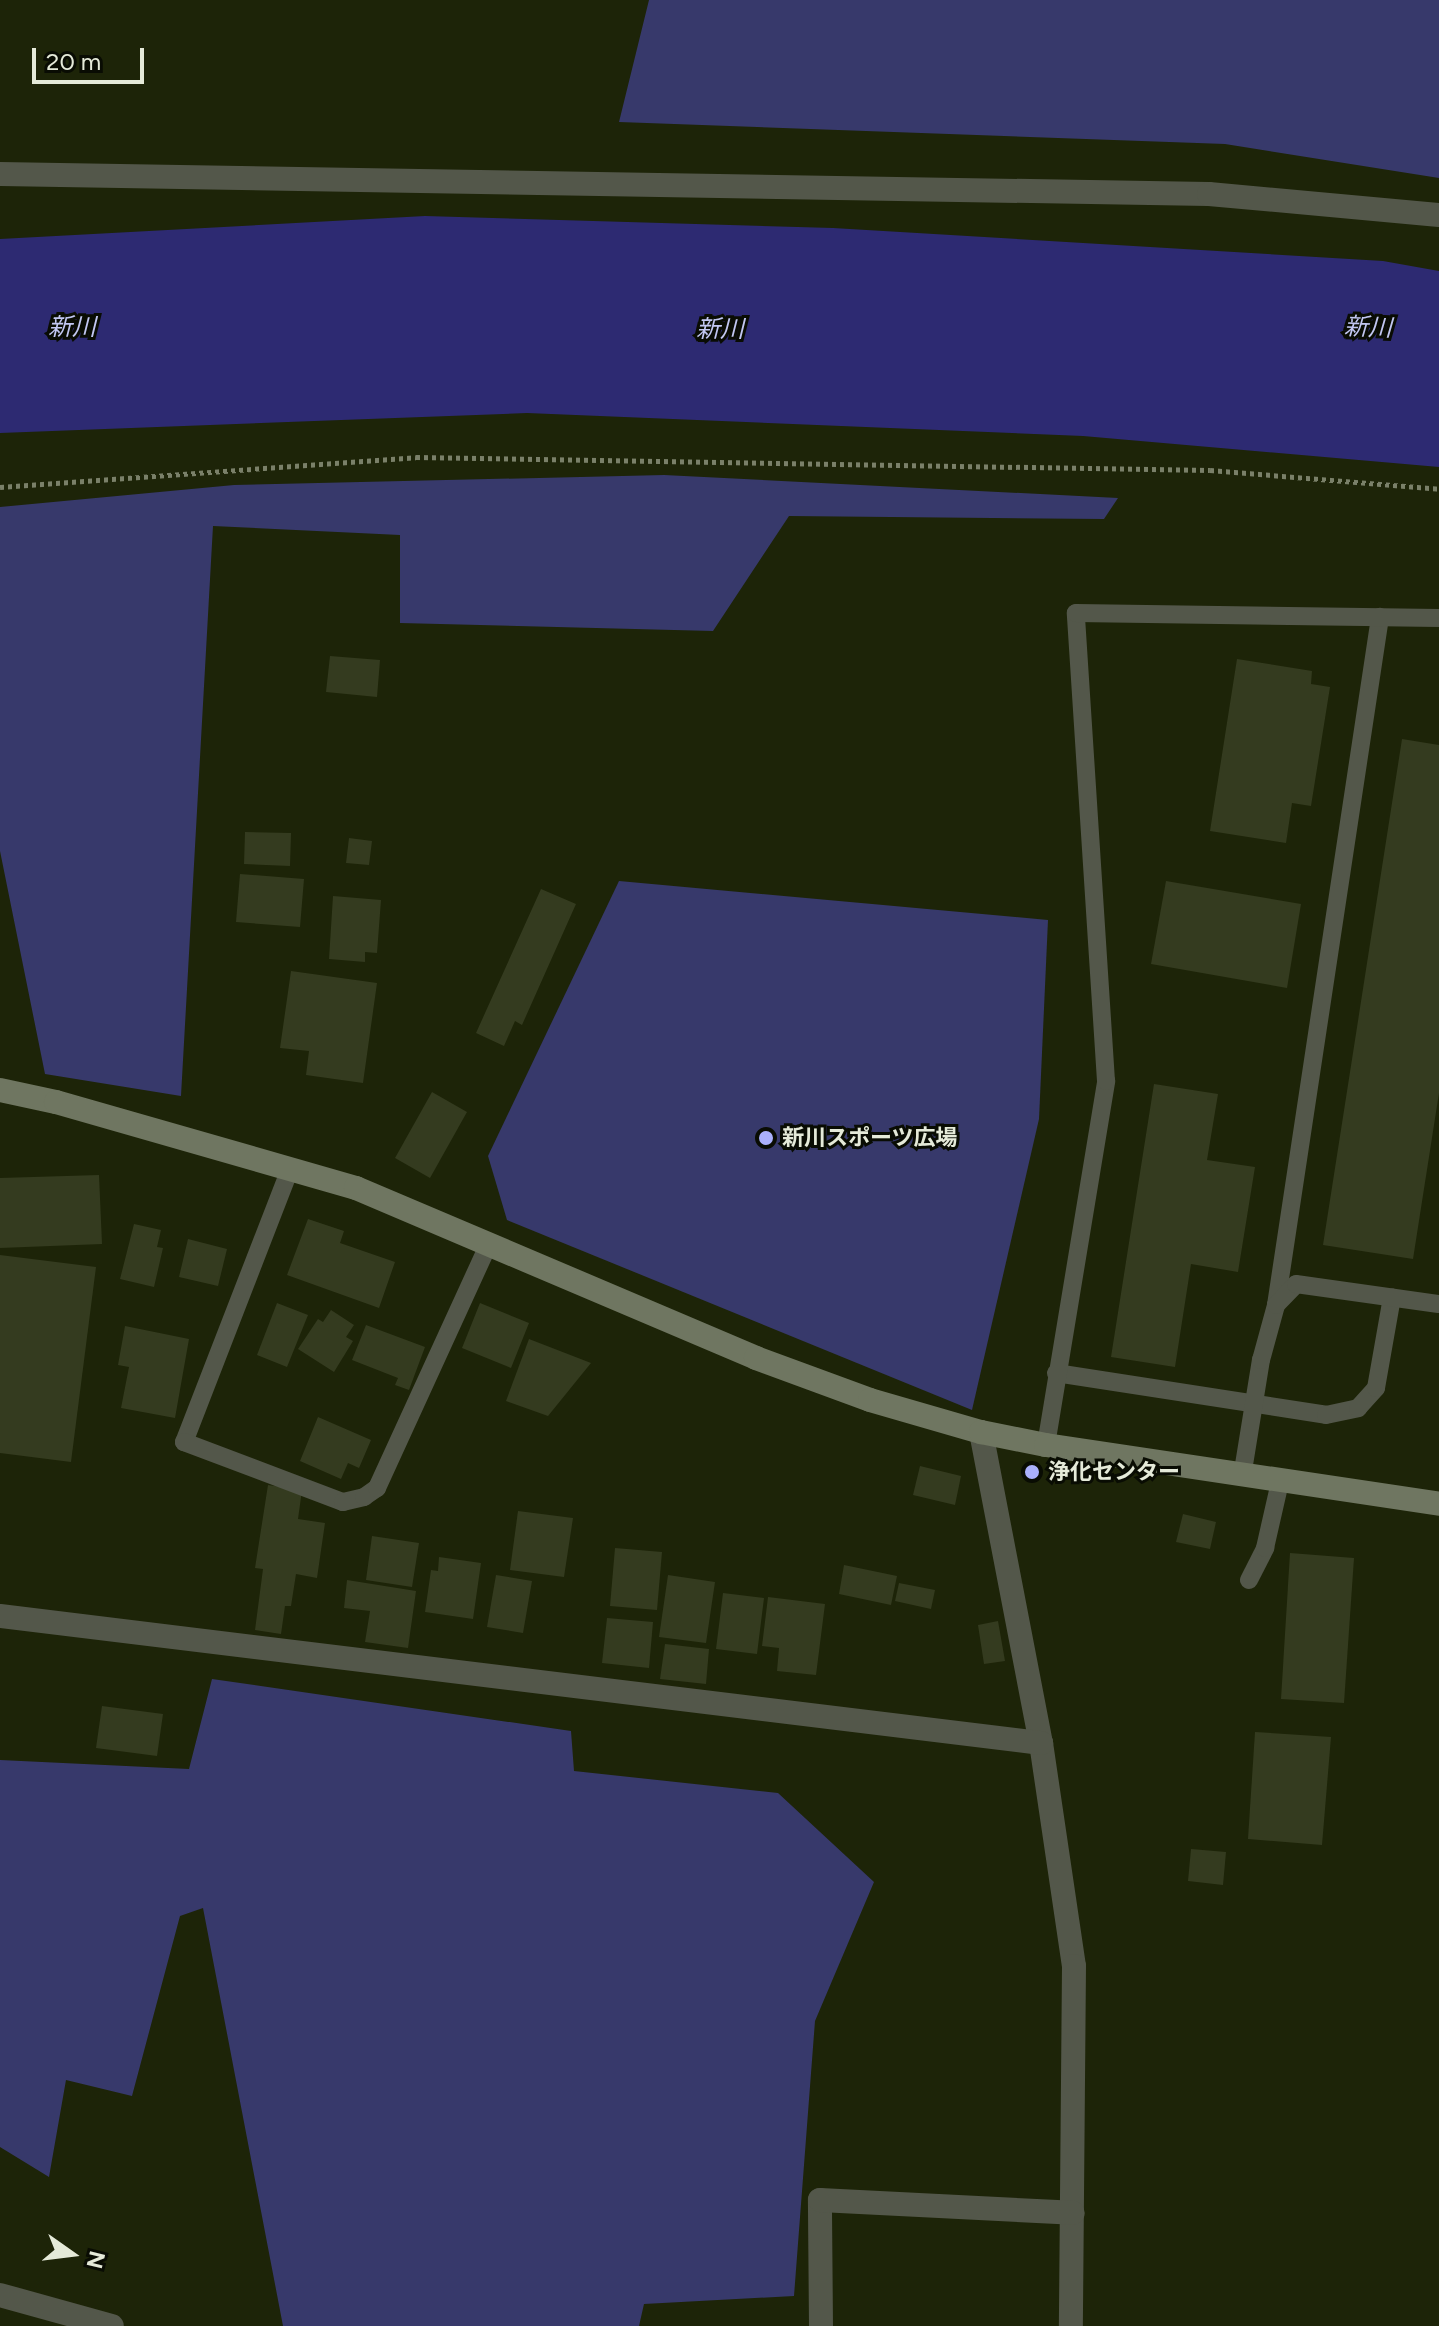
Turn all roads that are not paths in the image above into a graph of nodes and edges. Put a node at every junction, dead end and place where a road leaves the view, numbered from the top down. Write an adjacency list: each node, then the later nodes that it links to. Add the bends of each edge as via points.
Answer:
1 (0, 174): 2 (street, via 1209,194)
2 (1439, 215)
3 (1380, 617): 4 (lane); 10 (lane); 11 (lane, via 1076,613 1106,1081)
4 (1439, 618)
5 (0, 1090): 6 (street)
6 (290, 1169): 7 (street, via 356,1188); 7 (lane, via 184,1442 343,1502 364,1497 377,1488)
7 (488, 1245): 13 (street, via 756,1358 870,1400)
8 (1392, 1297): 9 (lane); 10 (lane, via 1296,1284); 12 (lane, via 1376,1388 1358,1408 1326,1415)
9 (1439, 1304)
10 (1276, 1305): 12 (lane)
11 (1056, 1373): 12 (lane); 14 (lane)
12 (1254, 1401): 15 (lane)
13 (981, 1432): 14 (street); 20 (street)
14 (1046, 1445): 15 (street)
15 (1242, 1477): 16 (street)
16 (1280, 1482): 17 (street); 18 (lane, via 1265,1548)
17 (1439, 1504)
18 (1249, 1580)
19 (0, 1616): 20 (street)
20 (1041, 1743): 21 (street, via 1074,1966)
21 (1073, 2213): 24 (street, via 820,2200); 25 (street)
22 (0, 2295): 23 (street)
23 (112, 2326)
24 (821, 2326)
25 (1071, 2326)

